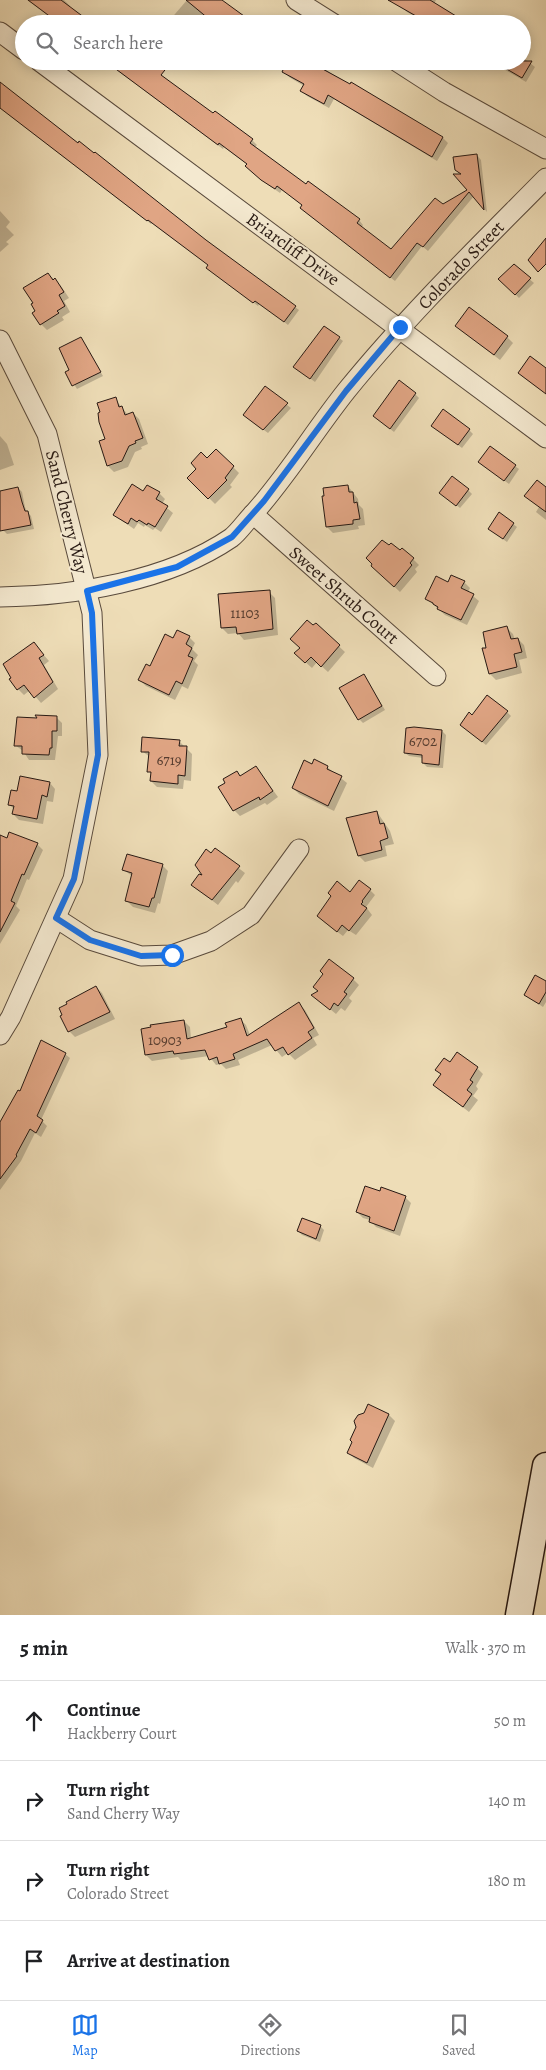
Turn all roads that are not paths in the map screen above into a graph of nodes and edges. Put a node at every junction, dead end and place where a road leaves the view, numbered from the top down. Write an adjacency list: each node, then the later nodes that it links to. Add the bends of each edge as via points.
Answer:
1 (296, 0): 2 (street)
2 (320, 15)
3 (0, 32): 4 (street)
4 (15, 43)
5 (51, 70): 9 (street, Briarcliff Drive)
6 (410, 70): 7 (street)
7 (546, 150)
8 (546, 178): 9 (street, Colorado Street)
9 (400, 327): 11 (street, Briarcliff Drive); 12 (street, Colorado Street, via 346,391)
10 (0, 340): 13 (street, Sand Cherry Way, via 46,434)
11 (546, 438)
12 (253, 514): 13 (street, Colorado Street, via 232,537 177,567); 15 (street, Sweet Shrub Court)
13 (87, 591): 14 (street, Colorado Street); 17 (street, Sand Cherry Way, via 92,613 98,755 74,879)
14 (0, 597)
15 (436, 676)
16 (299, 849): 17 (street, via 251,915 211,942 172,955 141,956 99,943)
17 (56, 918): 18 (street, Sand Cherry Way)
18 (0, 1035)
19 (546, 1466): 20 (main road)
20 (519, 1615)

